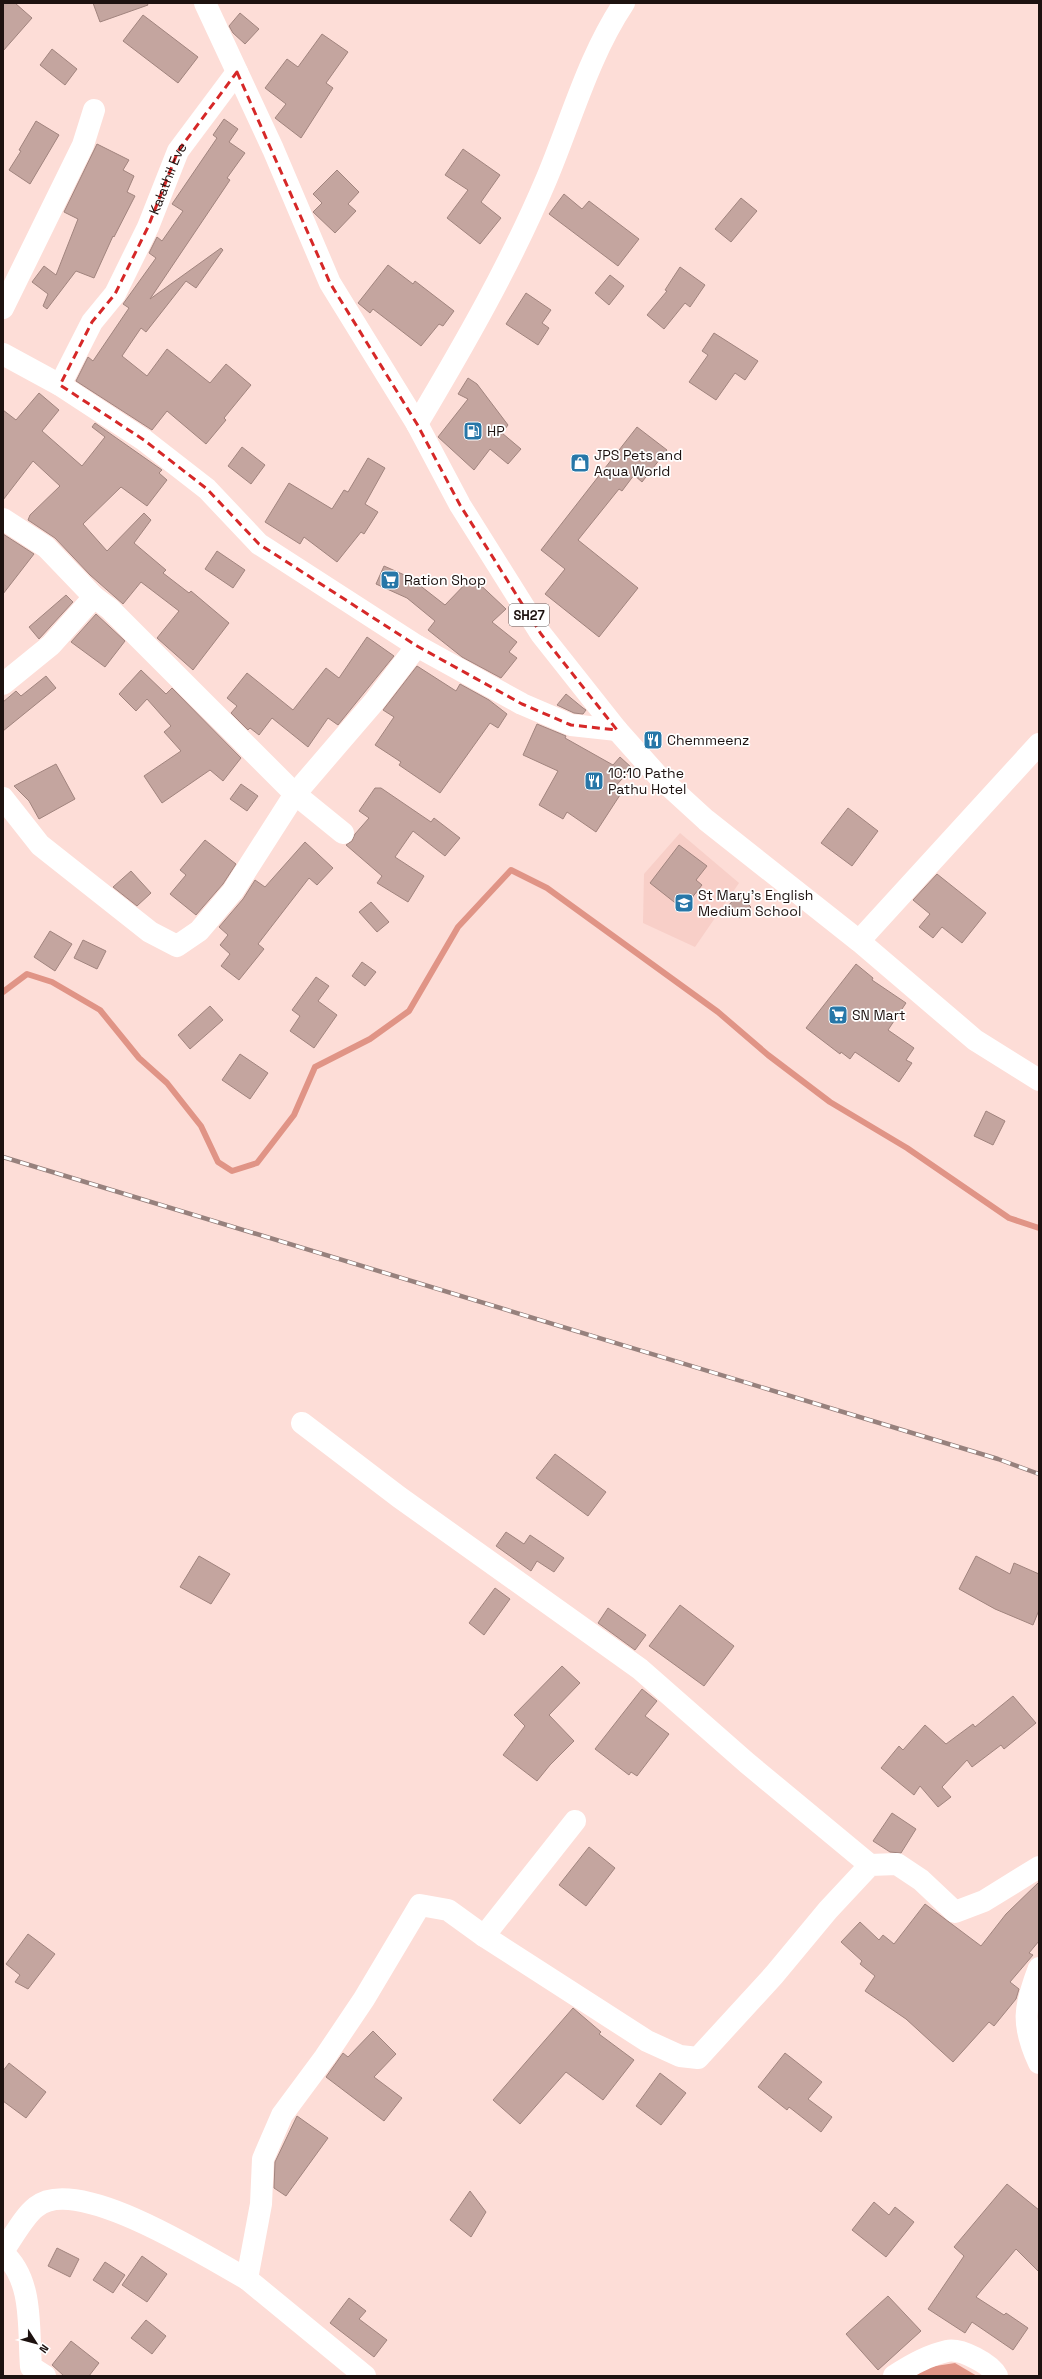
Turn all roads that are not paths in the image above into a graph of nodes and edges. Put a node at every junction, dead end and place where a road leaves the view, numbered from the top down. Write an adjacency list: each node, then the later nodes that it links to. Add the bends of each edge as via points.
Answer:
1 (205, 3): 3 (street, SH27)
2 (624, 3): 8 (street, via 584,78 546,180 511,256 463,346)
3 (237, 72): 7 (street, Kalathil Eve, via 178,151 148,228 115,294 92,322); 8 (street, SH27, via 330,283)
4 (94, 110): 5 (street, via 83,145)
5 (3, 308)
6 (3, 354): 7 (street)
7 (60, 385): 11 (street, via 144,440 207,489 259,544)
8 (417, 424): 13 (street, SH27, via 460,504 541,634)
9 (3, 519): 10 (street, via 46,548)
10 (94, 597): 12 (street, via 51,645); 15 (street, via 110,608)
11 (417, 646): 13 (street, via 522,704 571,725); 15 (street, via 374,702)
12 (3, 684)
13 (617, 730): 18 (street, SH27, via 659,777 706,820)
14 (1039, 744): 18 (street)
15 (295, 794): 16 (street, via 233,891 199,931 177,946 150,932 40,845); 17 (street)
16 (3, 798)
17 (343, 833)
18 (859, 941): 19 (street, SH27, via 975,1040)
19 (1039, 1080)
20 (302, 1423): 22 (street, via 399,1497 640,1668 747,1763)
21 (575, 1821): 24 (street)
22 (870, 1865): 23 (street, via 897,1864 921,1880 955,1912 984,1902); 24 (street, via 698,2058 680,2056 647,2041)
23 (1039, 1868)
24 (484, 1936): 28 (street, via 448,1910 420,1906 364,1999 282,2115 263,2159 261,2204)
25 (1039, 1968): 26 (street, via 1026,2007 1030,2042)
26 (1039, 2063)
27 (3, 2252): 28 (street, via 36,2206 60,2197 97,2204 138,2220); 29 (street, via 12,2260 26,2292 31,2367)
28 (247, 2279): 30 (street)
29 (45, 2376)
30 (365, 2376)
31 (894, 2376): 32 (street, via 908,2367 948,2350 974,2356)
32 (997, 2376)

